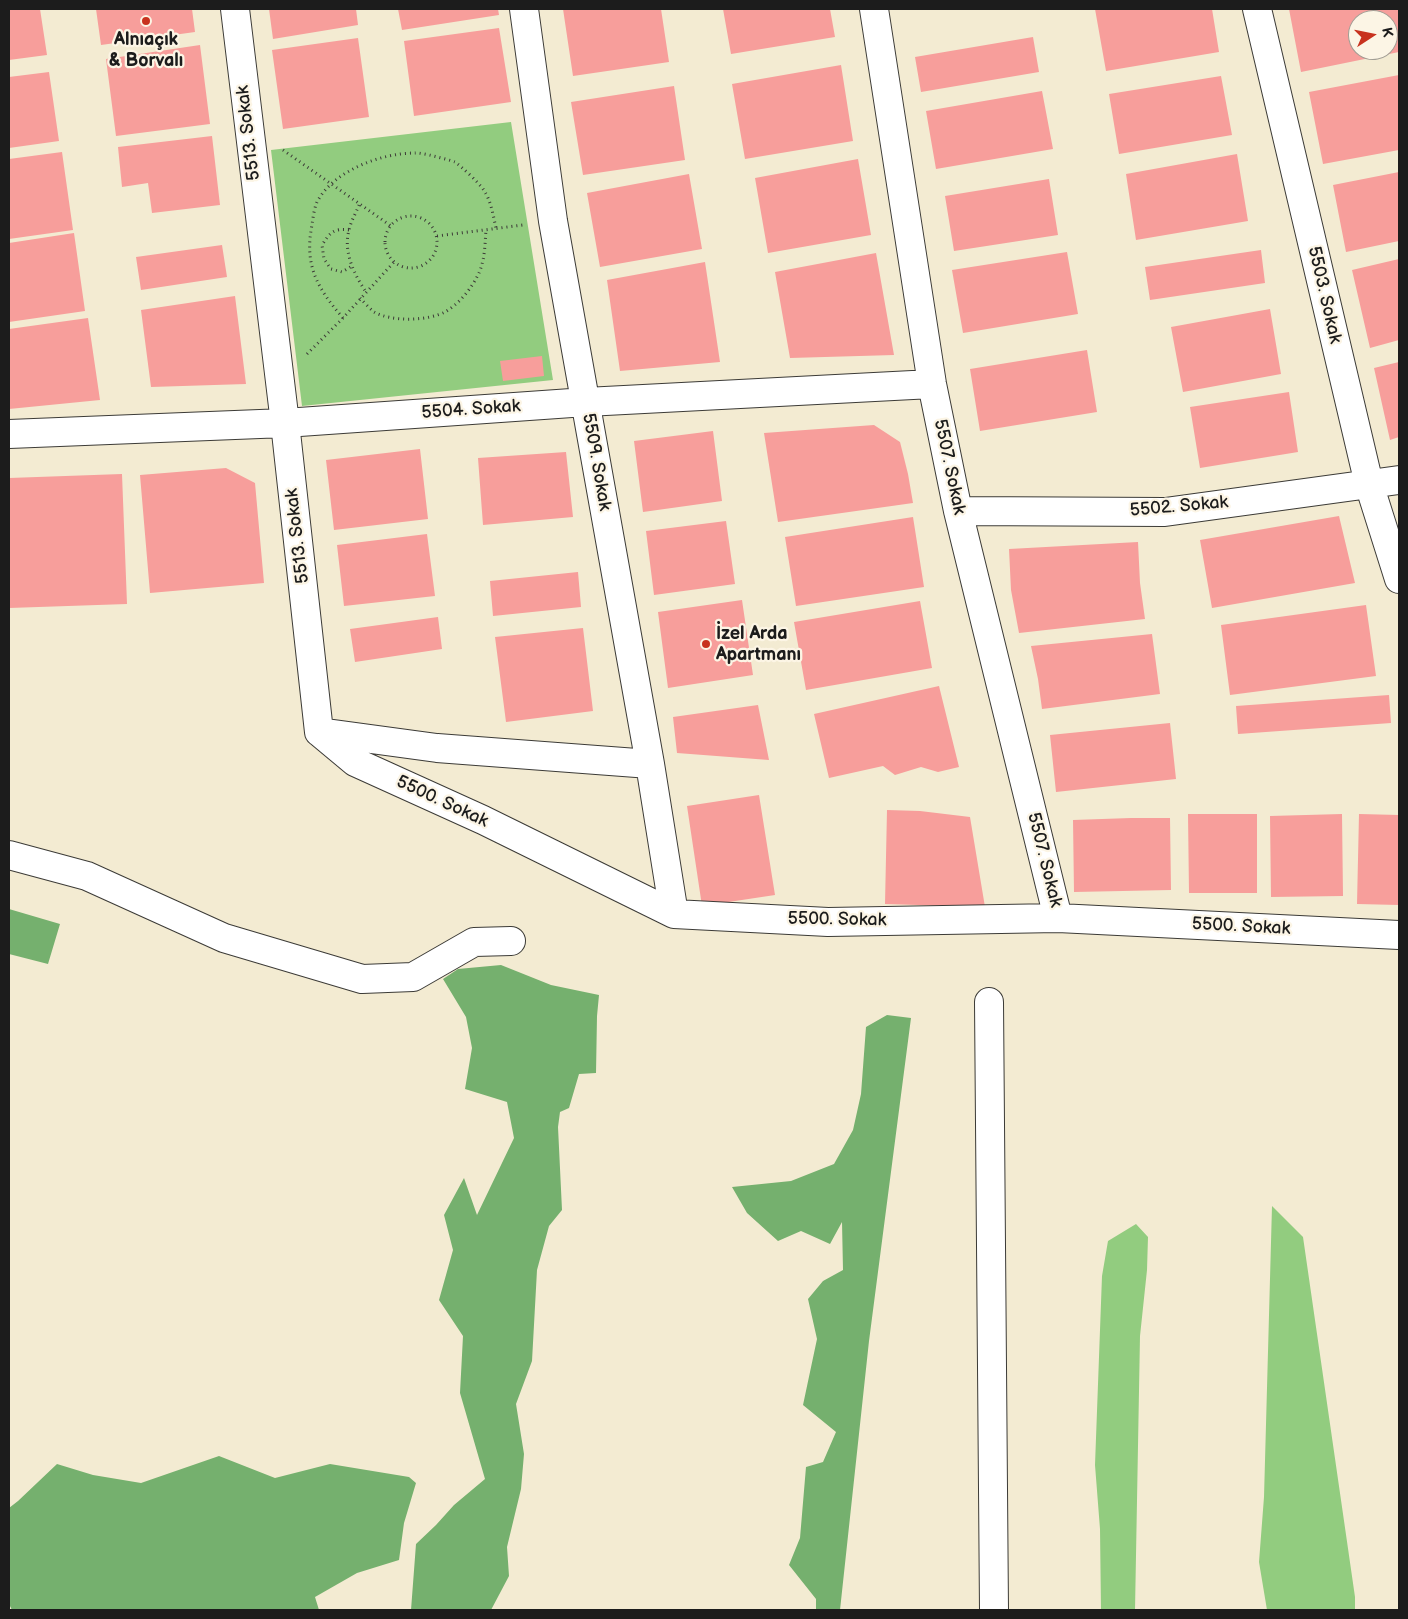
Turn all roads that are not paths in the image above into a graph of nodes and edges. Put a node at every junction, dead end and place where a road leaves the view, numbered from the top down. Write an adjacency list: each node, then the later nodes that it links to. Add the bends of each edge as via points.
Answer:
1 (235, 9): 7 (street, 5513. Sokak)
2 (524, 9): 6 (street, 5509. Sokak, via 553,221)
3 (874, 9): 5 (street, 5507. Sokak)
4 (1257, 9): 10 (street, 5503. Sokak)
5 (932, 384): 6 (street, 5504. Sokak); 11 (street, 5507. Sokak)
6 (586, 402): 7 (street, 5504. Sokak); 14 (street, 5509. Sokak)
7 (285, 423): 8 (street, 5504. Sokak); 13 (street, 5513. Sokak)
8 (9, 434)
9 (1399, 480): 10 (street, 5502. Sokak)
10 (1369, 484): 11 (street, 5502. Sokak, via 1165,512); 12 (street, 5503. Sokak)
11 (958, 511): 17 (street, 5507. Sokak)
12 (1399, 579)
13 (319, 732): 14 (street, via 437,748); 16 (street, 5500. Sokak, via 355,762 483,820)
14 (650, 764): 16 (street, 5509. Sokak)
15 (9, 855): 19 (street, via 87,876 224,938 362,979 412,977 474,942)
16 (674, 914): 17 (street, 5500. Sokak, via 828,922)
17 (1058, 918): 18 (street, 5500. Sokak)
18 (1399, 934)
19 (511, 941)
20 (989, 1002): 21 (street)
21 (994, 1610)

